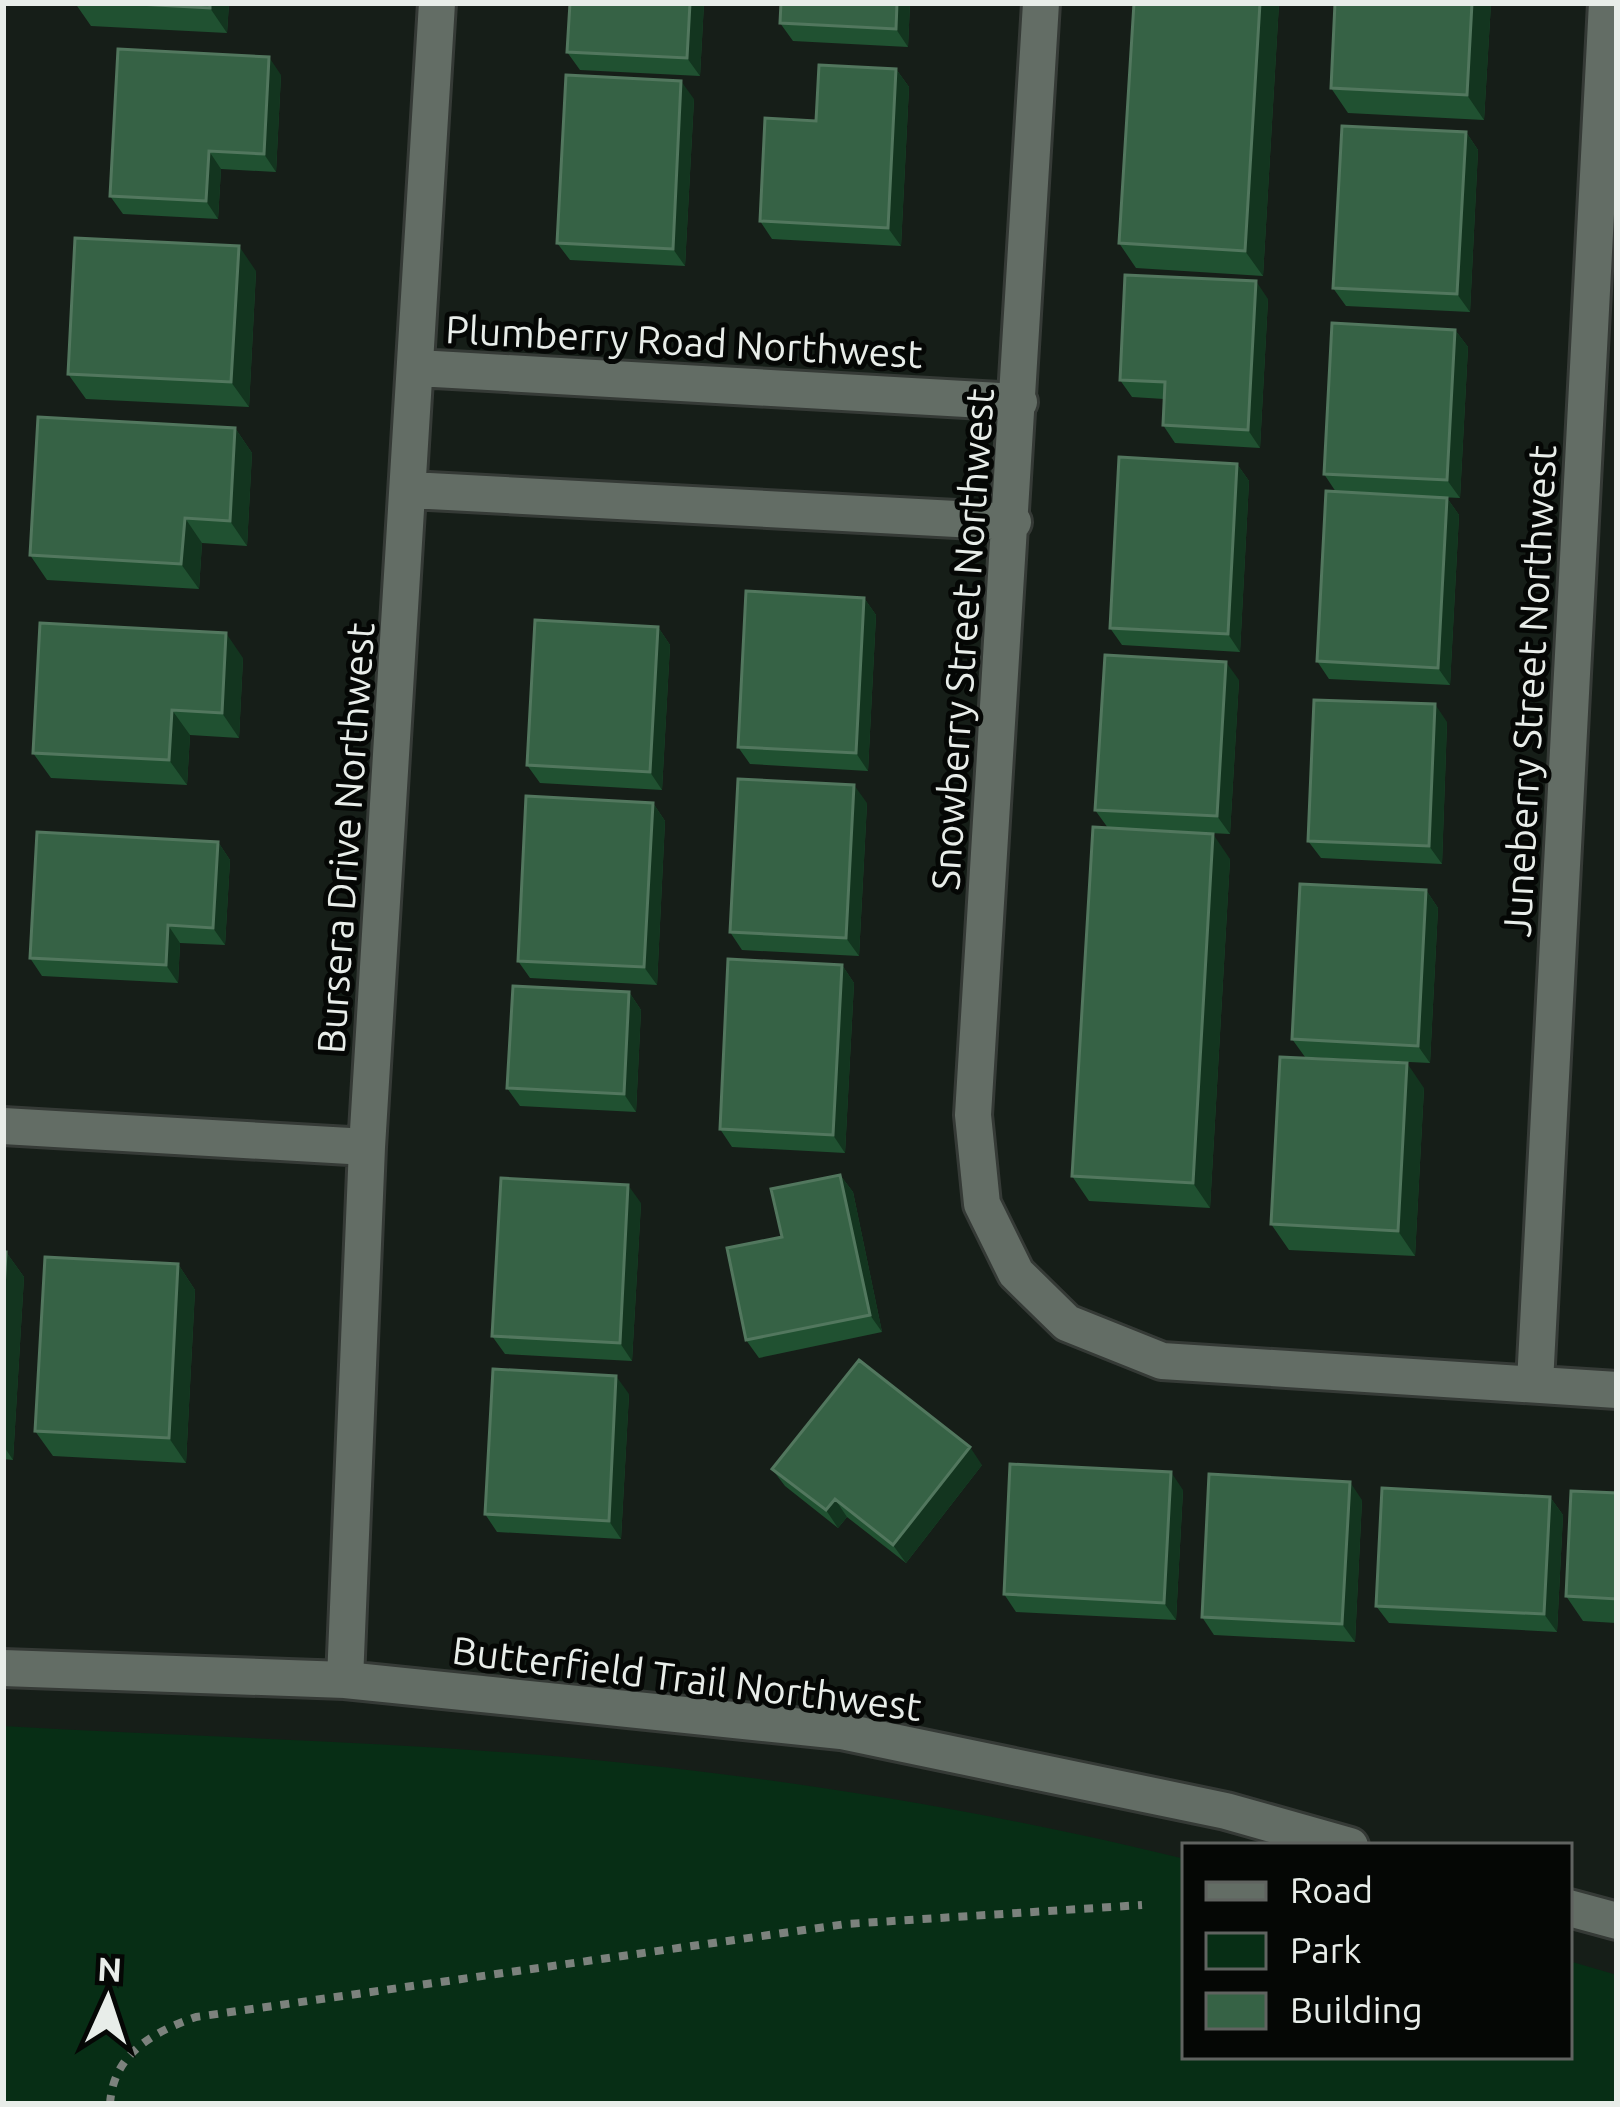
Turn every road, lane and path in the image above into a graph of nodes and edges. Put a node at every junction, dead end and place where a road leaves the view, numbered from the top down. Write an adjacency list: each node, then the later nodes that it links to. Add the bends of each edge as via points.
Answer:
1 (437, 3): 4 (street, Bursera Drive Northwest)
2 (1041, 3): 5 (street, Snowberry Street Northwest)
3 (1607, 3): 10 (street, Juneberry Street Northwest)
4 (416, 368): 5 (street, Plumberry Road Northwest); 6 (street, Bursera Drive Northwest)
5 (1019, 402): 7 (street, Snowberry Street Northwest)
6 (410, 490): 7 (street); 9 (street, Bursera Drive Northwest)
7 (1013, 522): 10 (street, Snowberry Street Northwest, via 974,1115 982,1204 1016,1273 1067,1323 1162,1361)
8 (3, 1126): 9 (street)
9 (367, 1148): 13 (street, Bursera Drive Northwest)
10 (1535, 1383): 11 (street, Snowberry Street Northwest)
11 (1617, 1390)
12 (3, 1668): 13 (street, Butterfield Trail Northwest)
13 (345, 1680): 14 (street, Butterfield Trail Northwest, via 841,1731 1226,1811)
14 (1339, 1843)
15 (1142, 1905): 18 (path, via 845,1924 196,2017 154,2032 132,2052 111,2082)
16 (1572, 1909): 17 (street)
17 (1617, 1922)
18 (110, 2104)

